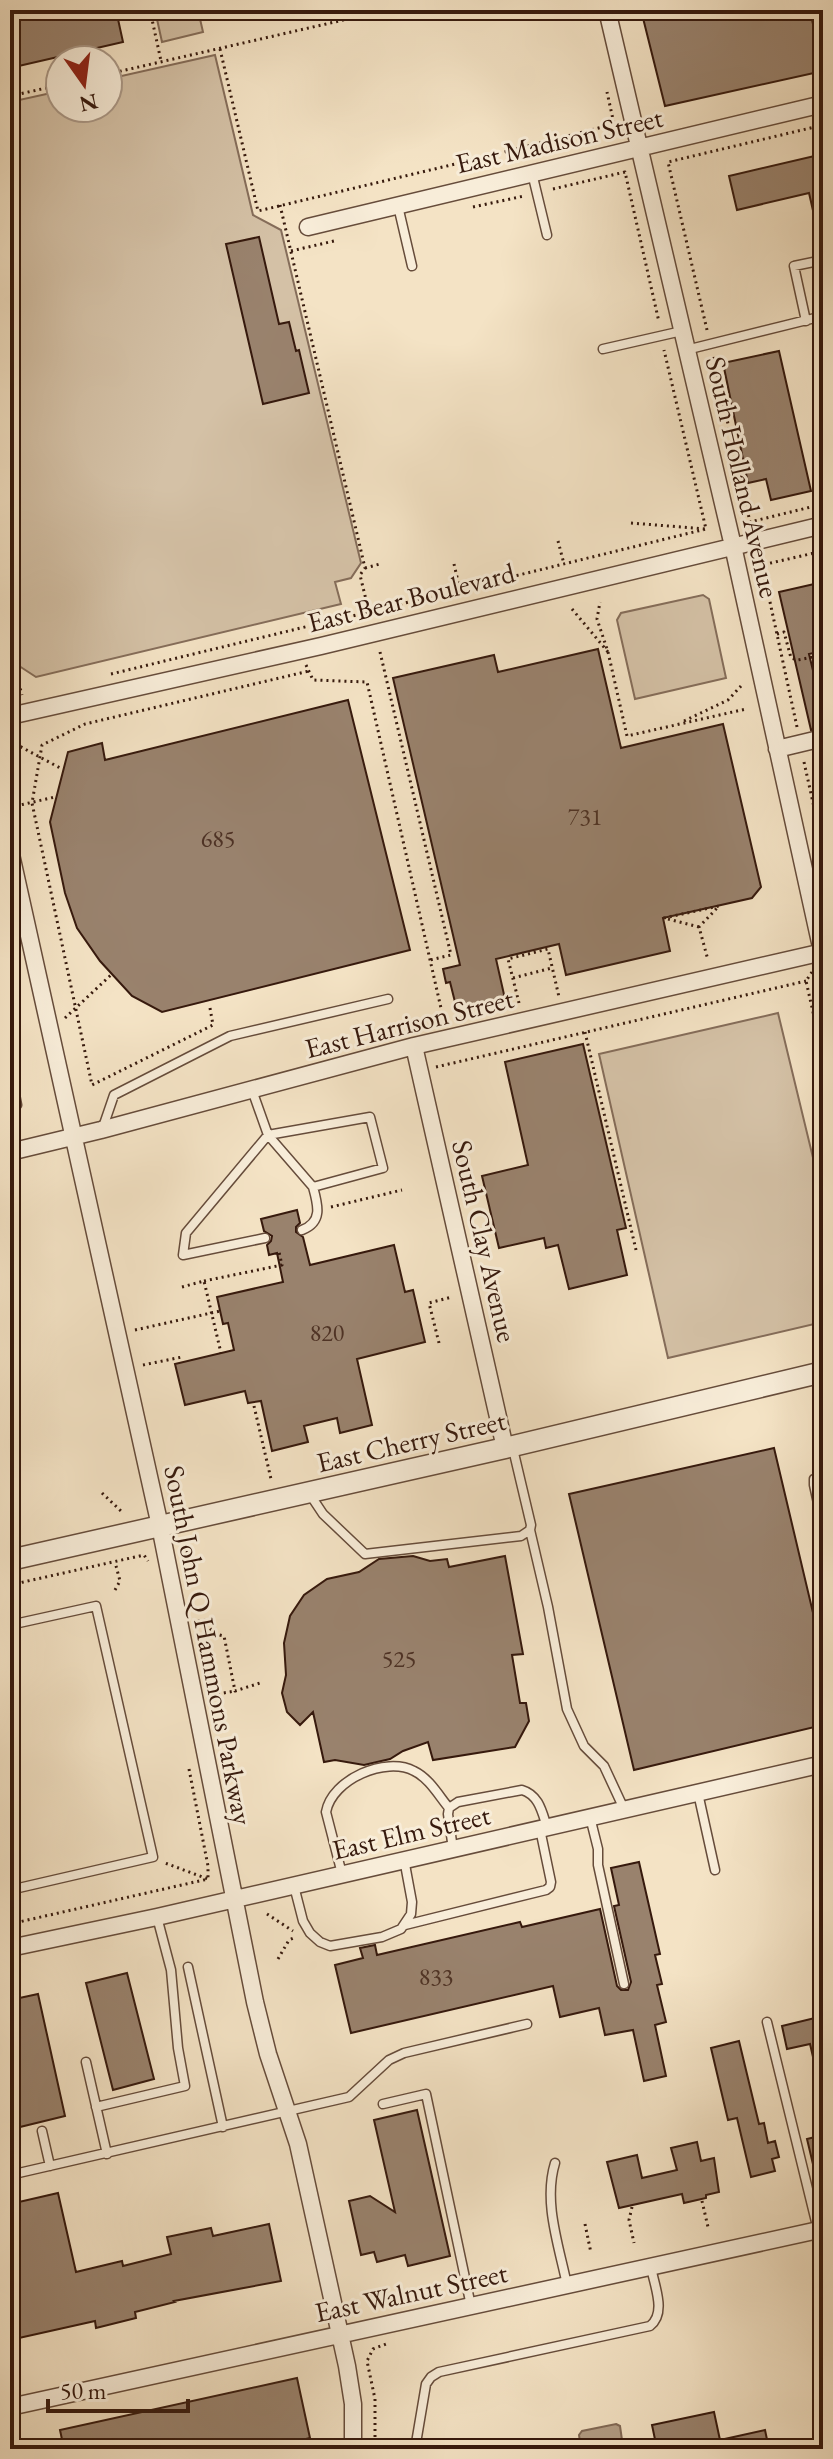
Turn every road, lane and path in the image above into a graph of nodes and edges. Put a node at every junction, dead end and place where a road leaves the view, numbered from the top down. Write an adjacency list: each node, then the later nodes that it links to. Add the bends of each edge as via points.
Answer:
1 (150, 10): 5 (path)
2 (387, 10): 4 (path)
3 (607, 10): 12 (street, South Holland Avenue)
4 (220, 49): 5 (path); 16 (path, via 258,211)
5 (161, 62): 6 (path)
6 (124, 70)
7 (604, 81): 16 (path, via 614,124)
8 (44, 89): 9 (path)
9 (10, 96)
10 (823, 104): 12 (street, East Madison Street)
11 (823, 125): 13 (path)
12 (638, 148): 14 (street, East Madison Street); 25 (street, South Holland Avenue)
13 (668, 162)
14 (532, 173): 17 (street, East Madison Street); 19 (lane)
15 (553, 189): 24 (path, via 625,172)
16 (280, 205): 40 (path)
17 (398, 205): 18 (street, East Madison Street); 21 (lane)
18 (308, 227)
19 (547, 235)
20 (823, 260): 23 (lane, via 794,266)
21 (412, 266)
22 (823, 316): 23 (lane)
23 (806, 321): 28 (lane)
24 (659, 322)
25 (682, 331): 26 (lane); 28 (street, South Holland Avenue)
26 (603, 349)
27 (664, 350): 33 (path)
28 (686, 350): 35 (street, South Holland Avenue)
29 (823, 504): 30 (path)
30 (750, 522)
31 (631, 523): 33 (path)
32 (823, 525): 35 (street, East Bear Boulevard)
33 (706, 529): 39 (path)
34 (558, 541): 39 (path)
35 (733, 546): 58 (street, East Bear Boulevard); 63 (street, South Holland Avenue)
36 (823, 551): 47 (path, via 762,565)
37 (380, 564): 40 (path)
38 (454, 564): 41 (path)
39 (564, 564): 41 (path)
40 (365, 568): 44 (path, via 360,575)
41 (460, 590): 44 (path)
42 (600, 602): 49 (path, via 597,619)
43 (572, 609): 49 (path)
44 (369, 612): 45 (path)
45 (336, 620)
46 (309, 626): 53 (path)
47 (777, 634): 50 (path, via 784,632 791,658); 62 (path)
48 (380, 652): 73 (path, via 451,955)
49 (608, 652): 59 (path, via 627,736)
50 (823, 655)
51 (306, 665): 52 (path)
52 (309, 671): 64 (path, via 85,724 42,745); 73 (path, via 313,680 367,682)
53 (110, 674)
54 (17, 677): 56 (path, via 22,695)
55 (741, 686): 59 (path, via 728,700)
56 (10, 698)
57 (746, 709): 59 (path)
58 (10, 716)
59 (681, 722)
60 (823, 738): 62 (street)
61 (10, 741): 64 (path)
62 (800, 744): 63 (street); 69 (path)
63 (777, 749): 72 (street, South Holland Avenue)
64 (40, 758): 65 (path); 67 (path)
65 (62, 769)
66 (55, 797): 67 (path)
67 (32, 803): 68 (path); 84 (path)
68 (16, 806)
69 (823, 848)
70 (10, 850): 96 (street, South John Q Hammons Parkway)
71 (699, 927): 71 (path, via 719,906 664,918 676,921); 74 (path)
72 (823, 953): 88 (street, East Harrison Street)
73 (430, 960): 85 (path)
74 (708, 960)
75 (552, 968): 78 (path); 78 (path, via 548,949 508,959); 80 (path)
76 (812, 972): 79 (path)
77 (112, 974): 84 (path)
78 (513, 978): 82 (path)
79 (806, 981): 87 (path); 89 (path)
80 (559, 997)
81 (388, 999): 94 (lane, via 230,1036 114,1095)
82 (519, 1003)
83 (210, 1008): 84 (path, via 213,1025 92,1085)
84 (75, 1010): 86 (path)
85 (443, 1017)
86 (64, 1020)
87 (585, 1032): 90 (path); 103 (path)
88 (414, 1046): 92 (street, East Harrison Street); 117 (street, South Clay Avenue)
89 (823, 1056)
90 (436, 1067)
91 (10, 1068): 93 (lane)
92 (252, 1090): 94 (street, East Harrison Street); 95 (lane)
93 (14, 1108)
94 (101, 1130): 96 (street, East Harrison Street)
95 (268, 1135): 98 (lane); 98 (lane, via 370,1117 383,1168); 102 (lane, via 186,1233 183,1255)
96 (74, 1138): 97 (street, East Harrison Street); 123 (street, South John Q Hammons Parkway)
97 (10, 1152)
98 (313, 1187): 101 (lane, via 317,1217)
99 (402, 1190): 100 (path)
100 (331, 1207)
101 (302, 1230)
102 (265, 1238)
103 (636, 1250)
104 (279, 1252): 105 (path, via 282,1265)
105 (204, 1281): 106 (path); 109 (path)
106 (182, 1287)
107 (456, 1297): 111 (path, via 429,1303)
108 (220, 1311): 109 (path)
109 (211, 1312): 110 (path); 112 (path)
110 (135, 1330)
111 (439, 1343)
112 (221, 1353)
113 (182, 1357): 114 (path)
114 (143, 1365)
115 (823, 1372): 117 (street, East Cherry Street)
116 (254, 1406): 119 (path)
117 (509, 1447): 121 (street, East Cherry Street); 125 (lane)
118 (823, 1475): 124 (lane, via 814,1479 814,1485)
119 (271, 1479)
120 (102, 1493): 122 (path)
121 (308, 1493): 123 (street, East Cherry Street); 125 (lane, via 365,1554 521,1536)
122 (122, 1512)
123 (160, 1526): 127 (street, East Cherry Street); 153 (street, South John Q Hammons Parkway)
124 (823, 1526)
125 (530, 1530): 142 (lane, via 567,1709)
126 (188, 1547): 130 (path)
127 (10, 1560)
128 (115, 1562): 129 (path, via 144,1555); 131 (path); 132 (path, via 120,1581)
129 (151, 1565)
130 (188, 1571)
131 (10, 1585)
132 (115, 1590)
133 (196, 1609): 136 (path, via 198,1621 207,1620 210,1629 224,1636)
134 (10, 1625): 152 (lane, via 96,1606 153,1857)
135 (263, 1682): 136 (path)
136 (235, 1691): 137 (path)
137 (212, 1695)
138 (187, 1758): 150 (path)
139 (823, 1764): 140 (street, East Elm Street)
140 (698, 1793): 142 (street, East Elm Street); 148 (lane)
141 (449, 1808): 144 (lane, via 522,1790 535,1799); 145 (lane); 149 (lane, via 424,1778 408,1768 374,1770 350,1779 337,1788 326,1812)
142 (624, 1809): 143 (street, East Elm Street)
143 (590, 1817): 144 (street, East Elm Street); 161 (lane)
144 (543, 1828): 145 (street, East Elm Street); 156 (lane, via 551,1882 546,1890)
145 (453, 1849): 146 (street, East Elm Street)
146 (404, 1859): 149 (street, East Elm Street); 156 (lane, via 412,1902)
147 (162, 1861): 150 (path)
148 (715, 1870)
149 (342, 1874): 151 (street, East Elm Street)
150 (208, 1879): 155 (path)
151 (293, 1885): 153 (street, East Elm Street); 156 (lane, via 310,1933 330,1946 382,1937)
152 (10, 1890)
153 (234, 1899): 154 (street, East Elm Street); 167 (street, South John Q Hammons Parkway, via 255,2002)
154 (157, 1917): 158 (street, East Elm Street); 166 (lane, via 171,1970 185,2086)
155 (10, 1924)
156 (405, 1925)
157 (300, 1935): 159 (path, via 289,1940)
158 (10, 1948)
159 (278, 1959)
160 (188, 1967): 168 (lane)
161 (624, 1984)
162 (767, 2022): 179 (lane)
163 (527, 2024): 167 (lane, via 404,2053 349,2097)
164 (86, 2062): 166 (lane)
165 (383, 2104): 184 (lane, via 426,2094)
166 (96, 2107): 171 (lane)
167 (287, 2113): 168 (lane); 185 (street, South John Q Hammons Parkway)
168 (223, 2127): 171 (lane)
169 (42, 2131): 173 (lane)
170 (10, 2142): 174 (lane)
171 (107, 2154): 173 (lane)
172 (555, 2163): 183 (lane, via 550,2204)
173 (50, 2166): 174 (lane)
174 (14, 2174)
175 (702, 2201): 178 (path)
176 (632, 2207): 180 (path)
177 (585, 2224): 181 (path)
178 (708, 2227)
179 (820, 2229): 182 (street, East Walnut Street)
180 (634, 2243)
181 (591, 2253)
182 (650, 2267): 183 (street, East Walnut Street); 190 (lane, via 659,2311 650,2326 431,2377)
183 (567, 2285): 184 (street, East Walnut Street)
184 (471, 2306): 185 (street, East Walnut Street)
185 (340, 2335): 187 (street, East Walnut Street); 188 (street, South John Q Hammons Parkway, via 353,2404)
186 (373, 2349): 189 (path, via 367,2361 375,2399)
187 (10, 2407)
188 (353, 2449)
189 (375, 2449)
190 (415, 2449)

